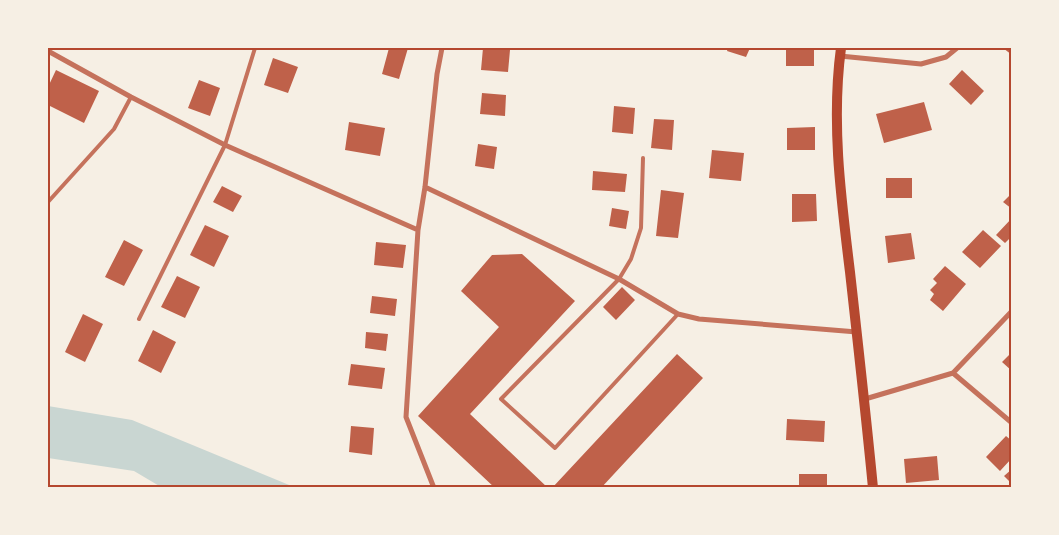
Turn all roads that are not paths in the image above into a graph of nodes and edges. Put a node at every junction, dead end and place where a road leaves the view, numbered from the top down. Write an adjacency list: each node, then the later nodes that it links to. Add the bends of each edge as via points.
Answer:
1 (255, 48): 7 (lane)
2 (442, 48): 9 (street)
3 (957, 48): 5 (street, via 946,57 921,64)
4 (48, 51): 6 (street)
5 (840, 52): 16 (main road, via 836,114 841,200)
6 (131, 97): 7 (street); 10 (lane, via 114,129)
7 (225, 146): 11 (street); 15 (lane)
8 (643, 158): 12 (lane, via 641,228 631,259)
9 (425, 186): 11 (street); 12 (street)
10 (48, 202)
11 (418, 230): 20 (street, via 406,416)
12 (619, 279): 14 (street); 14 (lane, via 501,399 555,448)
13 (1012, 310): 17 (street)
14 (678, 314): 16 (street, via 699,319)
15 (139, 319)
16 (857, 332): 18 (main road)
17 (953, 373): 18 (street); 19 (street)
18 (865, 399): 21 (main road)
19 (1012, 423)
20 (434, 488)
21 (873, 488)

